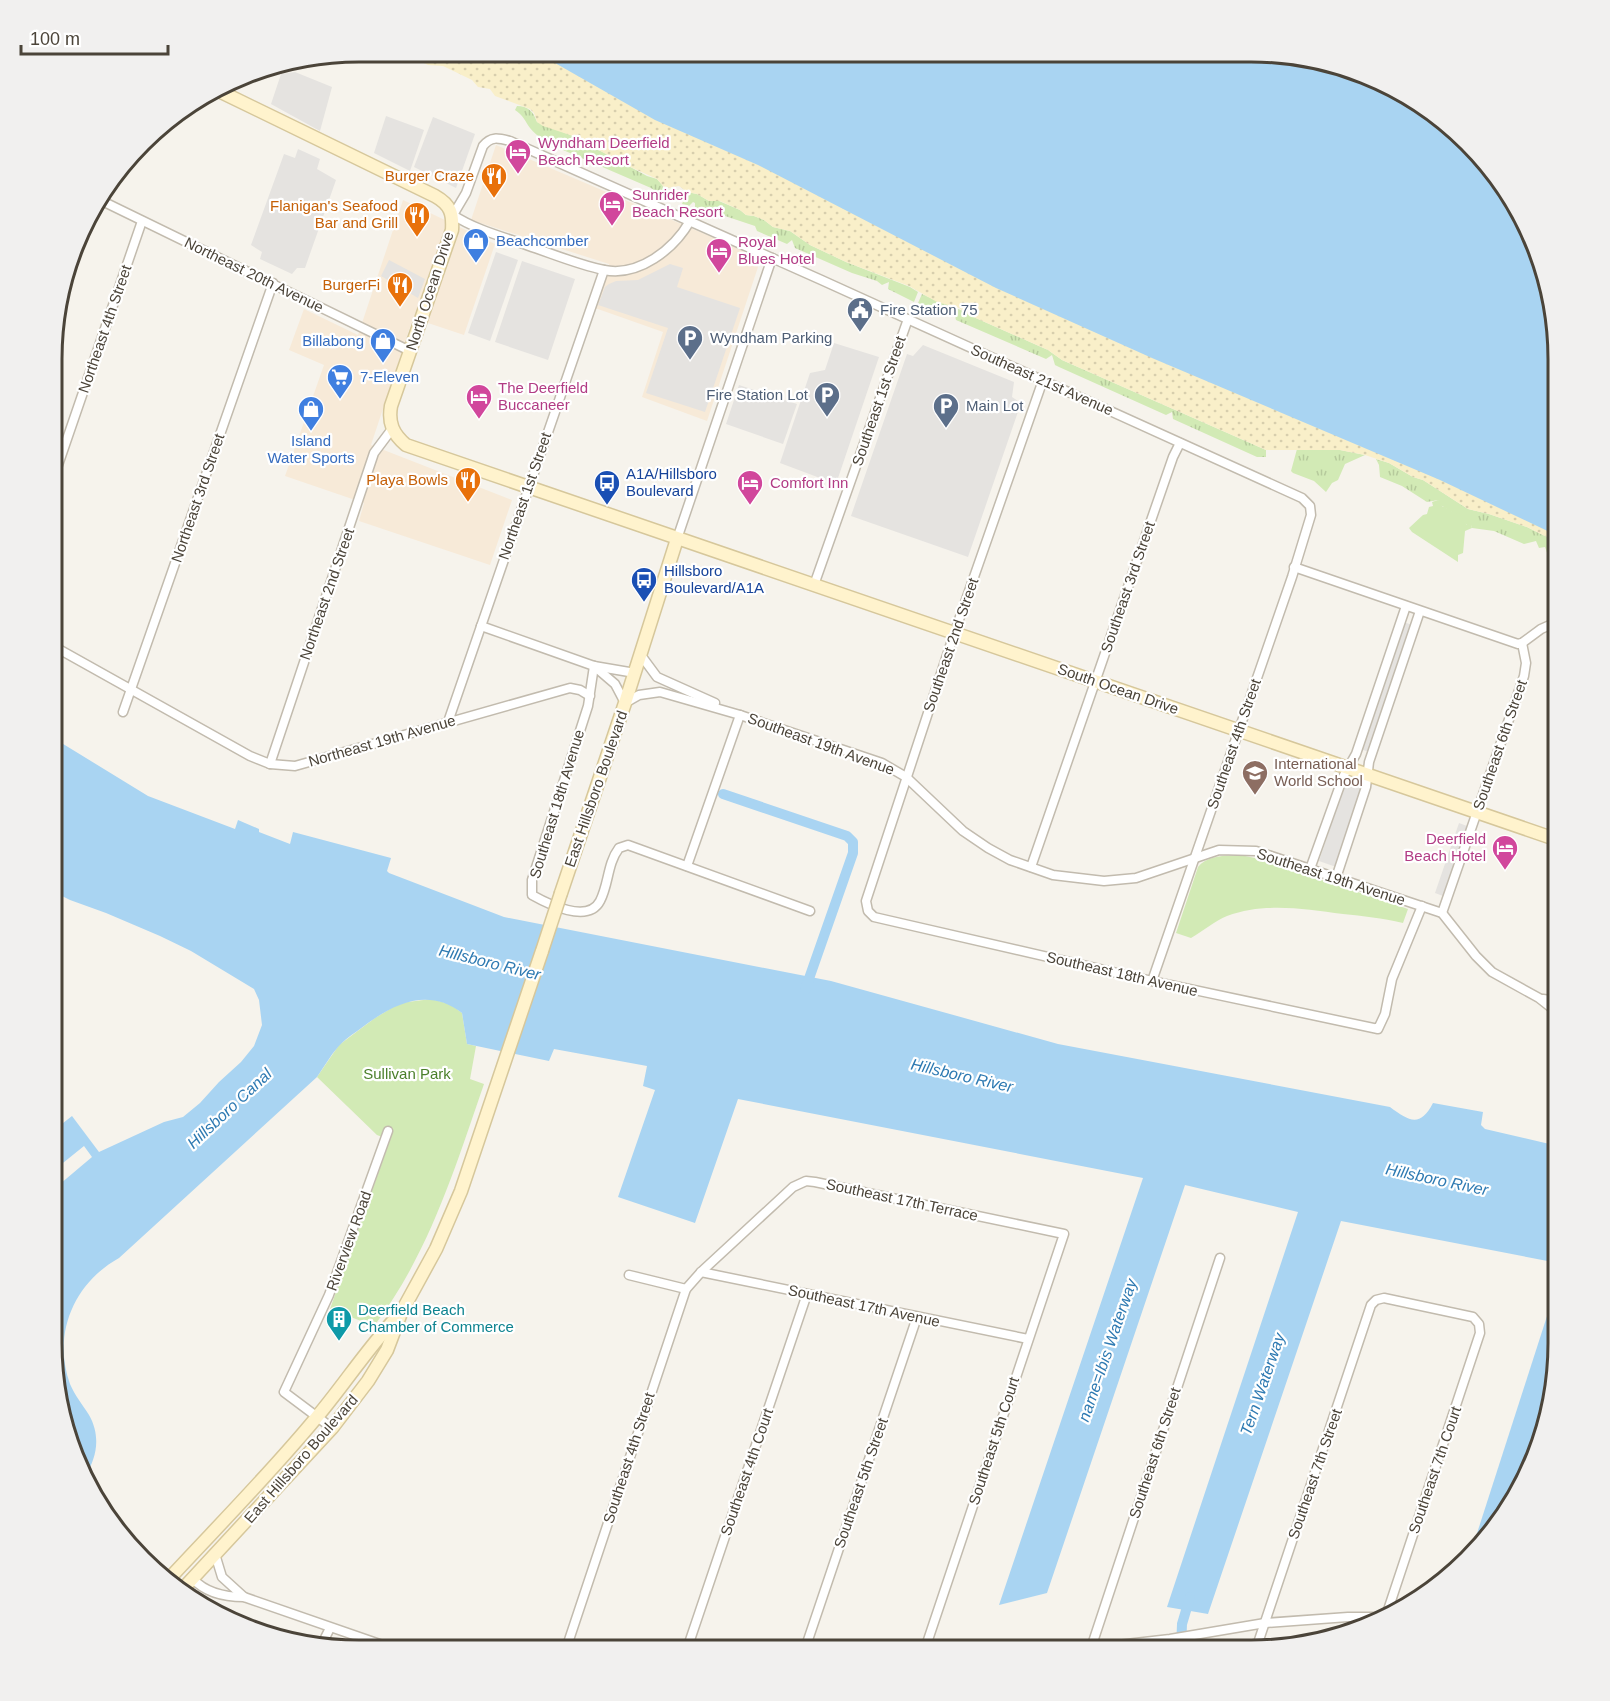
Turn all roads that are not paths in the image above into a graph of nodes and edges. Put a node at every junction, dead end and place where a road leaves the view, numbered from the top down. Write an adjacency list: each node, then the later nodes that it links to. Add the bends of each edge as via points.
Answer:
1 (224, 94): 3 (main road, North Ocean Drive, via 435,196 450,207)
2 (106, 202): 4 (street, Northeast 20th Avenue)
3 (453, 215): 5 (street, Southeast 21st Avenue, via 466,194 483,146 496,138); 7 (street, via 468,224); 10 (main road, North Ocean Drive, via 452,230)
4 (142, 221): 8 (street, Northeast 20th Avenue); 14 (street, Northeast 4th Street)
5 (690, 221): 6 (street, Southeast 21st Avenue); 7 (street, via 673,244 645,264)
6 (772, 258): 9 (street, Southeast 21st Avenue); 17 (street, East Hillsboro Boulevard)
7 (604, 270): 15 (street, Northeast 1st Street)
8 (273, 283): 10 (street, Northeast 20th Avenue); 31 (street, Northeast 3rd Street)
9 (908, 319): 11 (street, Southeast 21st Avenue); 19 (street, Southeast 1st Street)
10 (410, 351): 12 (main road, North Ocean Drive, via 391,406)
11 (1043, 380): 13 (street, Southeast 21st Avenue); 24 (street, Southeast 2nd Street)
12 (392, 429): 15 (main road, via 406,445); 38 (street, Northeast 2nd Street, via 374,453)
13 (1180, 442): 16 (street, Southeast 21st Avenue, via 1302,498); 30 (street, Southeast 3rd Street)
14 (62, 454)
15 (528, 488): 17 (main road); 22 (street, Northeast 1st Street)
16 (1311, 506): 18 (street, Southeast 4th Street)
17 (677, 539): 19 (main road, South Ocean Drive); 27 (main road, East Hillsboro Boulevard)
18 (1294, 567): 20 (street); 37 (street, Southeast 4th Street)
19 (814, 585): 24 (main road, South Ocean Drive)
20 (1406, 606): 21 (street); 39 (street, via 1356,754)
21 (1420, 611): 25 (street); 40 (street)
22 (481, 626): 28 (street); 36 (street, Northeast 1st Street)
23 (1548, 627): 25 (street)
24 (954, 634): 30 (main road, South Ocean Drive); 41 (street, Southeast 2nd Street)
25 (1522, 643): 42 (street, Southeast 6th Street, via 1524,676)
26 (62, 651): 31 (street, Northeast 19th Avenue)
27 (640, 654): 29 (main road, East Hillsboro Boulevard); 35 (street, Southeast 19th Avenue, via 657,677)
28 (594, 666): 29 (street); 32 (street, Southeast 18th Avenue); 33 (street, via 615,684)
29 (635, 673): 33 (main road, East Hillsboro Boulevard)
30 (1095, 682): 37 (main road, South Ocean Drive); 46 (street, Southeast 3rd Street)
31 (130, 690): 34 (street, Northeast 3rd Street); 38 (street, Northeast 19th Avenue, via 231,747)
32 (590, 696): 36 (street, Northeast 19th Avenue, via 570,688); 45 (street, Southeast 18th Avenue, via 532,880 532,895 577,912 588,911 601,899 612,857 628,845)
33 (625, 703): 35 (street, Southeast 19th Avenue, via 639,695 660,692); 64 (main road, East Hillsboro Boulevard, bridge, via 497,1088 450,1216)
34 (123, 712)
35 (740, 715): 41 (street, Southeast 19th Avenue, via 882,763); 45 (street)
36 (448, 722): 38 (street, Northeast 19th Avenue, via 295,766)
37 (1239, 730): 39 (main road, South Ocean Drive); 44 (street, Southeast 4th Street)
38 (270, 764)
39 (1347, 768): 40 (main road, South Ocean Drive); 47 (street)
40 (1367, 775): 42 (main road, South Ocean Drive); 48 (street)
41 (906, 777): 46 (street, Southeast 19th Avenue, via 963,831 988,848); 51 (street, Southeast 2nd Street, via 866,901)
42 (1477, 813): 43 (main road, South Ocean Drive); 52 (street, Southeast 6th Street)
43 (1548, 837)
44 (1195, 857): 46 (street, Southeast 19th Avenue, via 1136,878 1104,881 1053,875); 47 (street, Southeast 19th Avenue, via 1219,850 1256,851); 53 (street, Southeast 4th Street)
45 (687, 866): 50 (street, Southeast 18th Avenue)
46 (1031, 867)
47 (1310, 869): 48 (street, Southeast 19th Avenue)
48 (1336, 878): 49 (street, Southeast 19th Avenue)
49 (1422, 906): 52 (street, Southeast 19th Avenue); 53 (street, Southeast 18th Avenue, via 1392,979 1378,1029)
50 (810, 911)
51 (868, 911): 53 (street, Southeast 18th Avenue, via 874,917)
52 (1442, 913): 54 (street, via 1492,972)
53 (1152, 981)
54 (1539, 998): 55 (street); 56 (street)
55 (1548, 999)
56 (1548, 1005)
57 (388, 1131): 68 (street, Riverview Road, via 329,1295 284,1392)
58 (1064, 1234): 60 (street, Southeast 17th Terrace, via 806,1182 793,1187); 67 (street, Southeast 5th Court)
59 (1220, 1258): 86 (street, Southeast 6th Street)
60 (701, 1272): 62 (street, Southeast 4th Street); 63 (street, Southeast 17th Avenue)
61 (629, 1275): 62 (street)
62 (686, 1289): 82 (street, Southeast 4th Street)
63 (807, 1294): 65 (street, Southeast 17th Avenue); 83 (street, Southeast 4th Court)
64 (401, 1313): 68 (main road, East Hillsboro Boulevard, via 370,1346); 69 (main road, East Hillsboro Boulevard, via 387,1350)
65 (917, 1317): 67 (street, Southeast 17th Avenue); 84 (street, Southeast 5th Street)
66 (1479, 1324): 76 (street, Southeast 7th Court, via 1480,1333); 78 (street, Southeast 7th Street, via 1461,1313 1384,1298 1371,1305)
67 (1028, 1339): 85 (street, Southeast 5th Court)
68 (317, 1417): 69 (street, Riverview Road); 70 (main road, East Hillsboro Boulevard)
69 (332, 1428): 71 (main road, East Hillsboro Boulevard)
70 (234, 1509): 72 (main road, East Hillsboro Boulevard); 73 (main road, via 196,1558)
71 (215, 1554): 73 (main road, East Hillsboro Boulevard); 75 (street, via 222,1577)
72 (175, 1576)
73 (193, 1579): 74 (main road, East Hillsboro Boulevard); 75 (street, via 202,1589)
74 (187, 1585)
75 (244, 1597): 79 (street)
76 (1388, 1606)
77 (1366, 1617): 78 (street)
78 (1264, 1623): 87 (street); 88 (street, Southeast 7th Street)
79 (330, 1628): 80 (street); 81 (street)
80 (325, 1638)
81 (367, 1640)
82 (569, 1640)
83 (690, 1640)
84 (808, 1640)
85 (928, 1640)
86 (1090, 1640)
87 (1163, 1640)
88 (1259, 1640)

